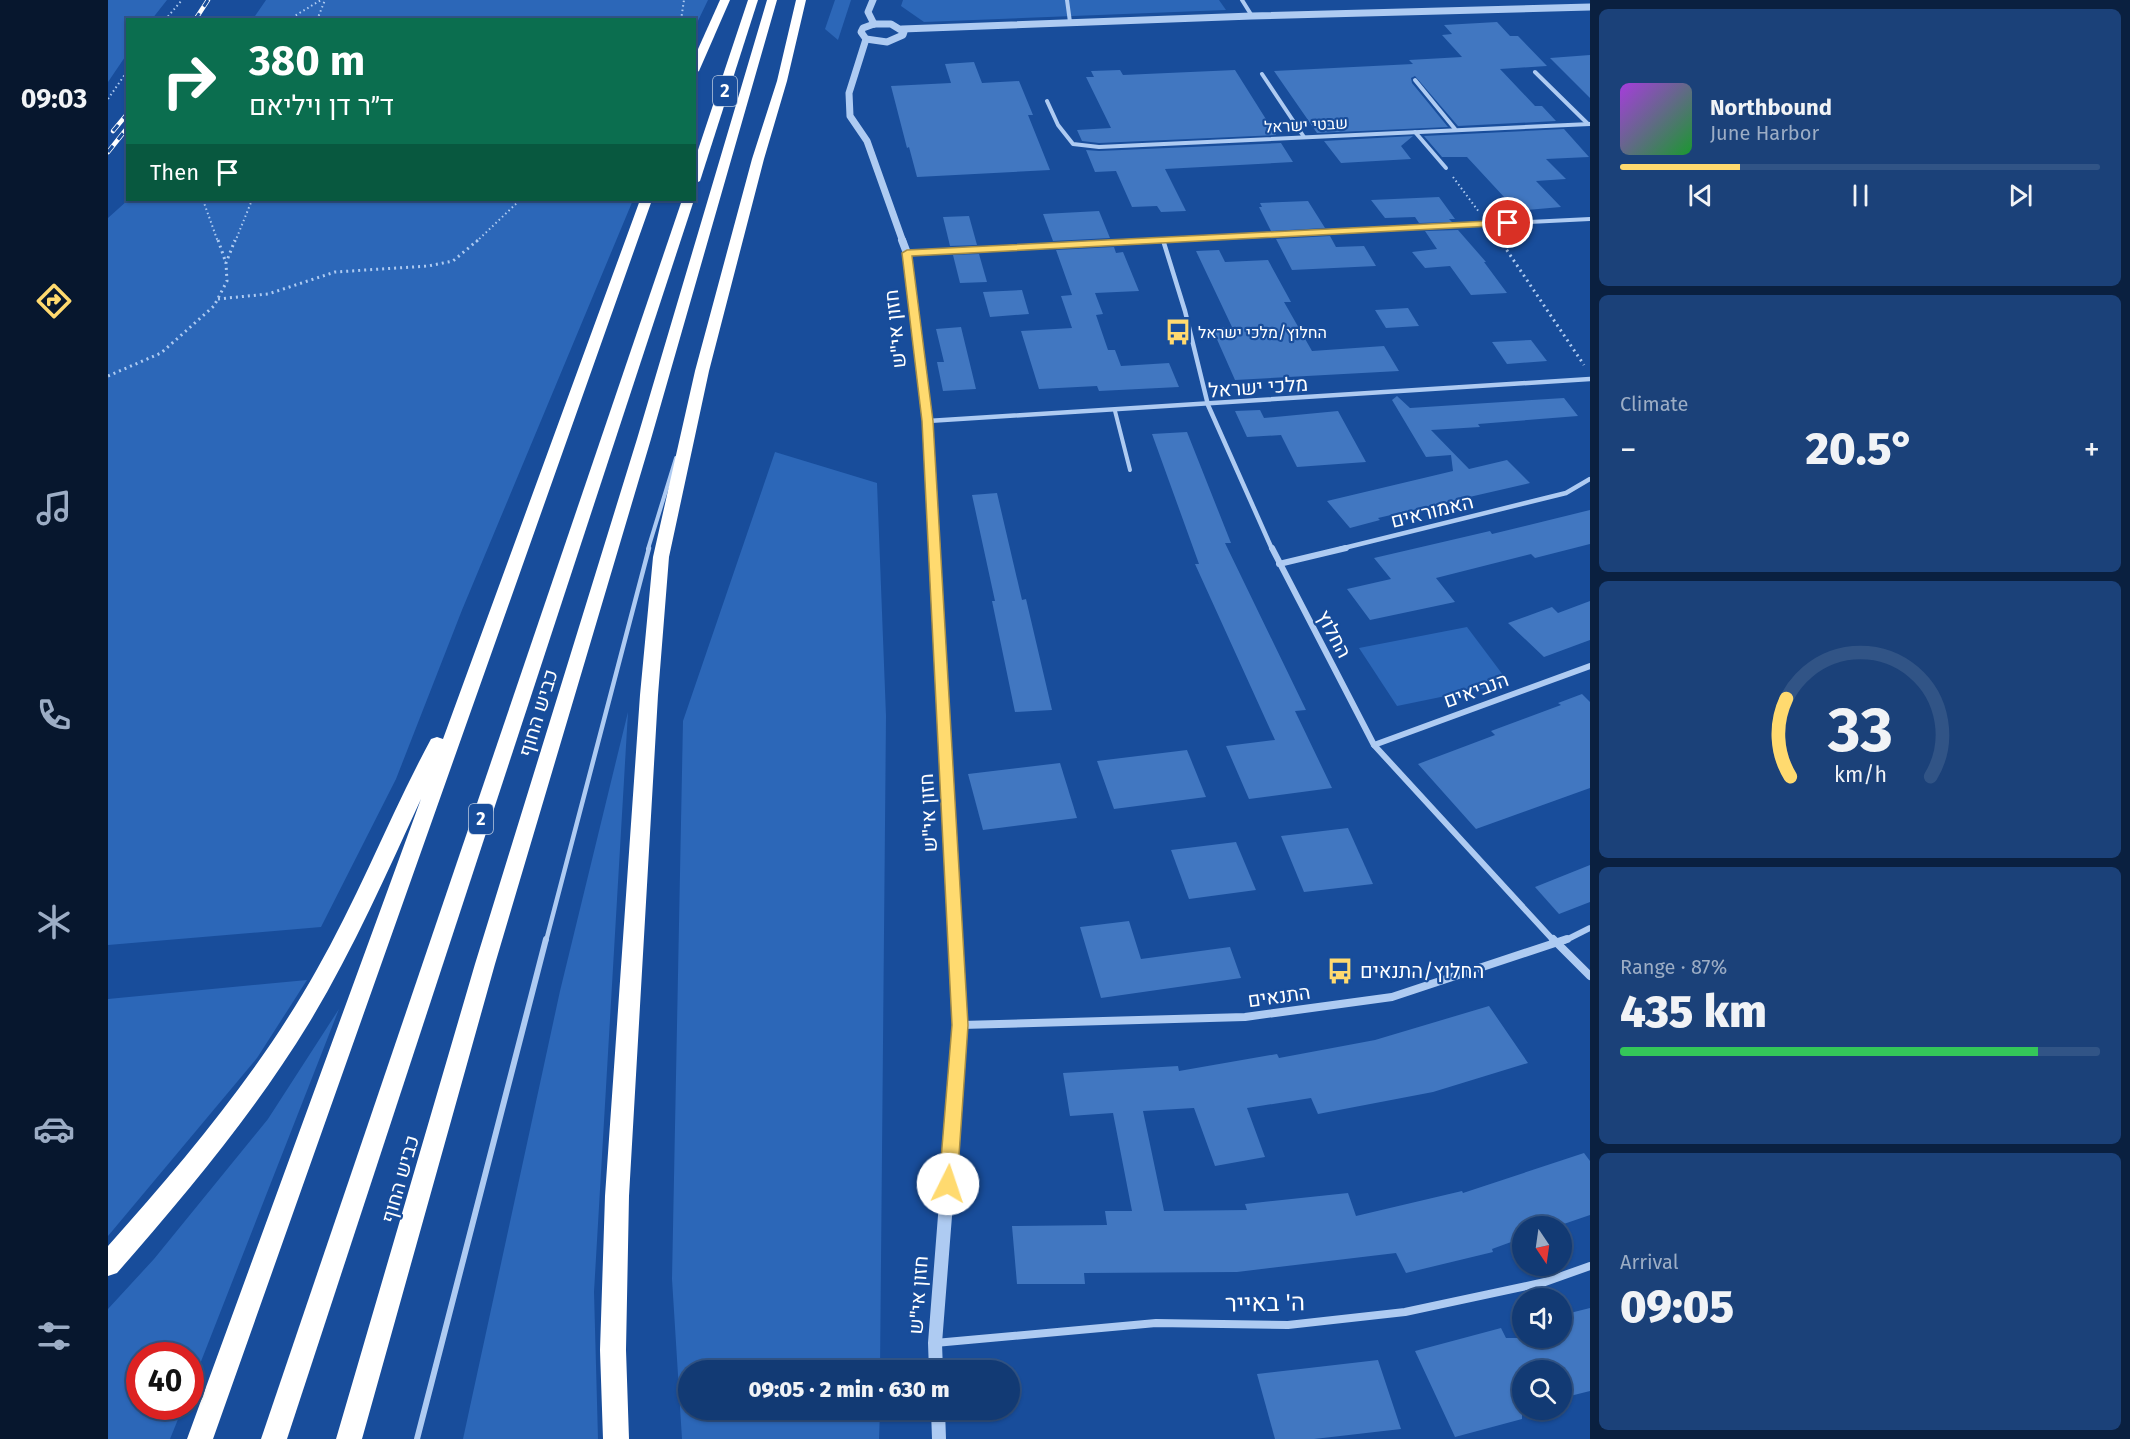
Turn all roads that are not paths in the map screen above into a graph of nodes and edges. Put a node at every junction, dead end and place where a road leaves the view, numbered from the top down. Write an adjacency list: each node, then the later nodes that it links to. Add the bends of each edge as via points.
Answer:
1 (725, 0): 14 (highway)
2 (753, 0): 24 (highway, 2)
3 (772, 0): 52 (highway, כביש החוף / 2, via 485,964)
4 (802, 0): 30 (highway)
5 (873, 0): 11 (street, via 868,12)
6 (1067, 0): 10 (street)
7 (1242, 0): 9 (street)
8 (1590, 7): 9 (street)
9 (1251, 16): 10 (street)
10 (1070, 22): 12 (street)
11 (874, 24): 12 (street); 13 (street, חזון אי"ש, via 863,28 861,33)
12 (902, 29): 13 (street, via 903,35 894,40)
13 (866, 39): 29 (street, חזון אי"ש, via 849,93 850,116 867,141)
14 (696, 66)
15 (1535, 72): 19 (street)
16 (1262, 74): 22 (street)
17 (1415, 80): 20 (street)
18 (1047, 101): 22 (street, שבטי ישראל, via 1058,125 1073,144 1099,147)
19 (1589, 124): 20 (street, שבטי ישראל)
20 (1455, 129): 21 (street, שבטי ישראל)
21 (1415, 132): 22 (street, שבטי ישראל); 23 (street)
22 (1304, 137)
23 (1446, 168)
24 (696, 175)
25 (646, 201): 38 (highway)
26 (688, 201): 51 (highway, כביש החוף / 2)
27 (1590, 219): 28 (street)
28 (1163, 240): 29 (street); 32 (street, החלוץ)
29 (907, 253): 34 (street, חזון אי"ש)
30 (702, 370): 53 (lane, via 639,580); 54 (highway, via 661,557 654,629 617,1196 613,1350)
31 (1590, 379): 32 (street, מלכי ישראל)
32 (1208, 405): 33 (street, מלכי ישראל); 37 (street, החלוץ)
33 (1115, 411): 34 (street, מלכי ישראל); 35 (lane)
34 (928, 421): 44 (street, חזון אי"ש)
35 (1130, 470)
36 (1590, 479): 37 (street, האמוראים, via 1566,493)
37 (1279, 564): 40 (street, החלוץ)
38 (486, 642): 45 (highway, via 352,924 280,1050 194,1167); 50 (highway)
39 (1590, 666): 40 (street, הנביאים)
40 (1374, 745): 42 (street, החלוץ)
41 (1590, 928): 42 (street, התנאים)
42 (1557, 944): 43 (street, החלוץ); 44 (street, התנאים, via 1392,997 1245,1017)
43 (1590, 976)
44 (960, 1025): 47 (street, חזון אי"ש)
45 (108, 1264)
46 (1590, 1266): 47 (street, ה' באייר, via 1545,1282 1405,1312 1288,1325 1156,1323)
47 (935, 1342): 48 (street, חזון אי"ש)
48 (936, 1360)
49 (938, 1420): 55 (street)
50 (200, 1439)
51 (274, 1439)
52 (349, 1439)
53 (417, 1439)
54 (616, 1439)
55 (939, 1439)

